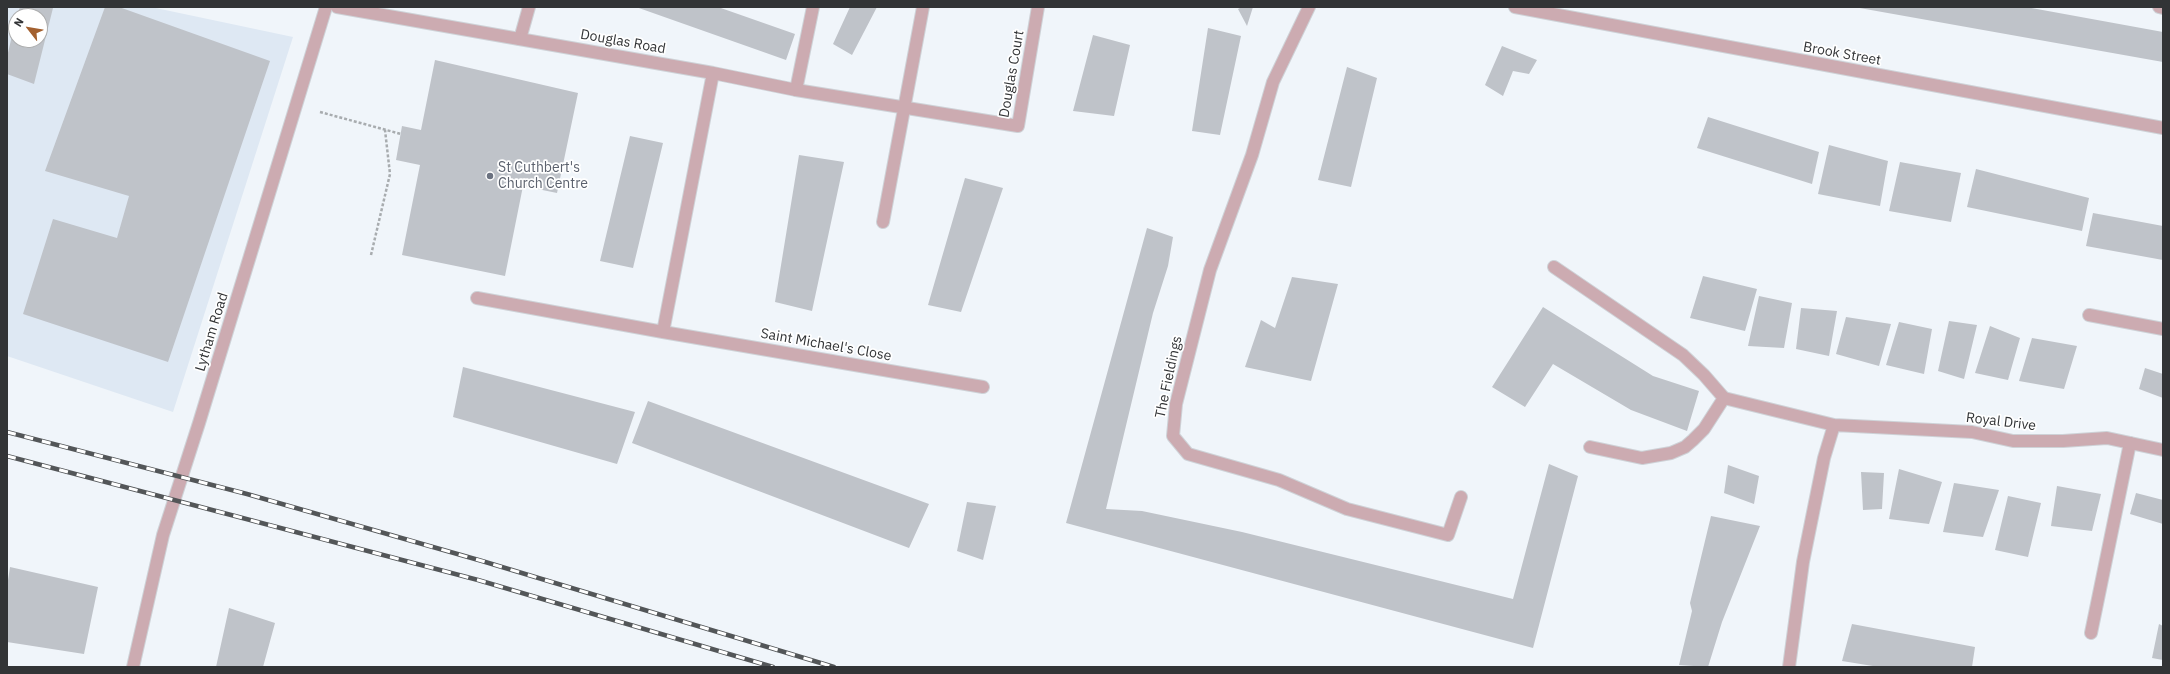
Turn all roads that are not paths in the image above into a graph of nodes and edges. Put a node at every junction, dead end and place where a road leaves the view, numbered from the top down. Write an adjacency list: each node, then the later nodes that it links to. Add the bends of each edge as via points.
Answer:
1 (326, 7): 30 (street, Lytham Road, via 163,534)
2 (337, 7): 11 (street, Douglas Road)
3 (530, 7): 11 (street)
4 (813, 7): 13 (street)
5 (923, 7): 14 (street)
6 (1038, 7): 14 (street, Douglas Court, via 1018,126)
7 (1309, 7): 28 (street, The Fieldings, via 1273,82 1252,155 1210,270 1176,404 1173,436 1188,454 1279,480 1347,509 1448,535)
8 (1515, 7): 15 (street, Brook Street)
9 (2159, 7): 10 (street)
10 (2163, 8)
11 (520, 39): 12 (street, Douglas Road)
12 (713, 73): 13 (street, Douglas Road); 21 (street)
13 (796, 90): 14 (street, Douglas Road)
14 (905, 107): 16 (street)
15 (2163, 128)
16 (883, 222)
17 (1554, 267): 23 (street, via 1683,355 1704,374)
18 (477, 298): 21 (street, Saint Michael's Close)
19 (2089, 315): 20 (street)
20 (2163, 329)
21 (663, 332): 22 (street, Saint Michael's Close)
22 (983, 387)
23 (1724, 398): 24 (street, Royal Drive); 26 (street, via 1699,434 1685,447 1671,453 1642,458)
24 (1834, 425): 25 (street, Royal Drive, via 1972,432 2013,441 2107,438); 31 (street, via 1824,458 1803,562)
25 (2130, 443): 27 (street, Royal Drive); 29 (street)
26 (1590, 447)
27 (2163, 450)
28 (1461, 496)
29 (2090, 633)
30 (132, 667)
31 (1789, 667)

